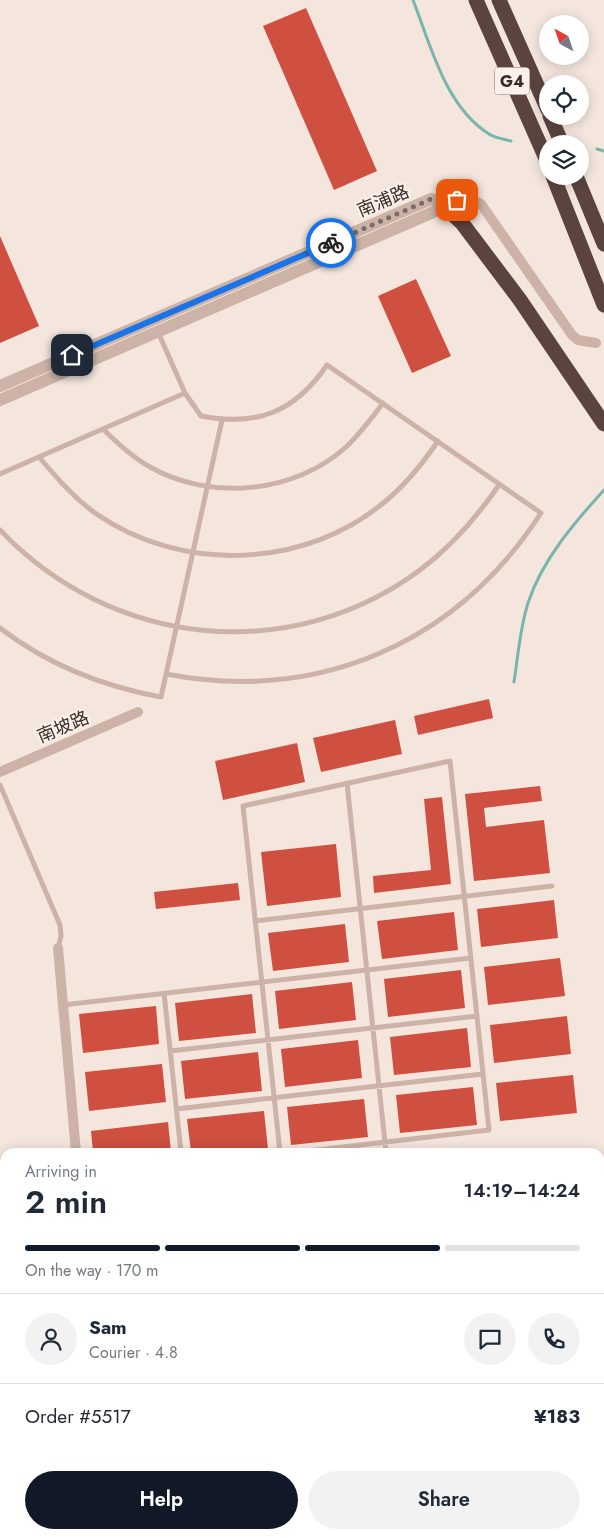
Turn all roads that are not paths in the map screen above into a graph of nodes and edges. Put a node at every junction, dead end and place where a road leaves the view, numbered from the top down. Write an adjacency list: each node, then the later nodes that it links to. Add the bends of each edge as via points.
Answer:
1 (476, 0): 4 (highway, G4)
2 (499, 0): 3 (highway, G4)
3 (539, 90)
4 (539, 143)
5 (557, 185): 9 (highway)
6 (580, 185): 8 (highway)
7 (445, 207): 10 (street, 南浦路); 11 (street, via 468,198 481,204 572,335 578,340); 12 (street, 南浦路, via 431,199); 17 (highway, via 462,223 520,300)
8 (604, 244)
9 (604, 305)
10 (158, 331): 13 (lane); 14 (street, 南浦路)
11 (596, 343)
12 (0, 386)
13 (184, 393): 16 (lane, via 201,416); 18 (lane)
14 (0, 400)
15 (383, 403): 16 (lane, via 327,364 306,392 283,408 243,421); 19 (lane); 23 (lane, via 345,448 294,478 266,486)
16 (222, 420): 23 (lane)
17 (604, 424)
18 (103, 428): 20 (lane); 23 (lane, via 124,450 150,467 178,480)
19 (438, 442): 22 (lane); 25 (lane, via 387,500 366,516 320,540 270,553 236,556)
20 (39, 456): 21 (lane); 25 (lane, via 56,477 95,513 142,538)
21 (0, 474)
22 (499, 484): 26 (lane, via 471,522 438,555 400,583 359,605 315,621 269,630 222,632); 28 (lane, via 540,513 513,553 480,588 442,619 401,644 357,663 302,677 238,682)
23 (208, 487): 25 (lane)
24 (0, 530): 26 (lane, via 47,572 87,597 130,615)
25 (193, 553): 26 (lane)
26 (176, 627): 28 (lane)
27 (0, 628): 28 (lane, via 82,676 134,692 161,698)
28 (166, 674)
29 (138, 712): 30 (street, 南坡路)
30 (0, 772)
31 (0, 784): 37 (lane, via 60,925)
32 (347, 784): 34 (lane, via 450,760); 35 (lane); 36 (lane, via 243,806)
33 (552, 886): 34 (lane)
34 (464, 896): 35 (lane); 38 (lane)
35 (360, 909): 36 (lane); 39 (lane)
36 (256, 921): 40 (lane)
37 (58, 948): 42 (street)
38 (471, 958): 39 (lane); 43 (lane)
39 (366, 970): 40 (lane); 44 (lane)
40 (262, 982): 41 (lane); 45 (lane)
41 (164, 994): 42 (lane); 46 (lane)
42 (63, 1005): 52 (street)
43 (477, 1016): 44 (lane); 47 (lane)
44 (373, 1028): 45 (lane); 48 (lane)
45 (268, 1040): 46 (lane); 49 (lane)
46 (170, 1051): 50 (lane)
47 (483, 1074): 48 (lane); 51 (lane, via 489,1130)
48 (379, 1086): 49 (lane); 51 (lane)
49 (274, 1098): 50 (lane); 54 (lane)
50 (176, 1109): 53 (lane)
51 (385, 1142): 55 (lane); 56 (lane)
52 (76, 1148)
53 (181, 1148)
54 (280, 1148)
55 (334, 1148)
56 (386, 1148)

